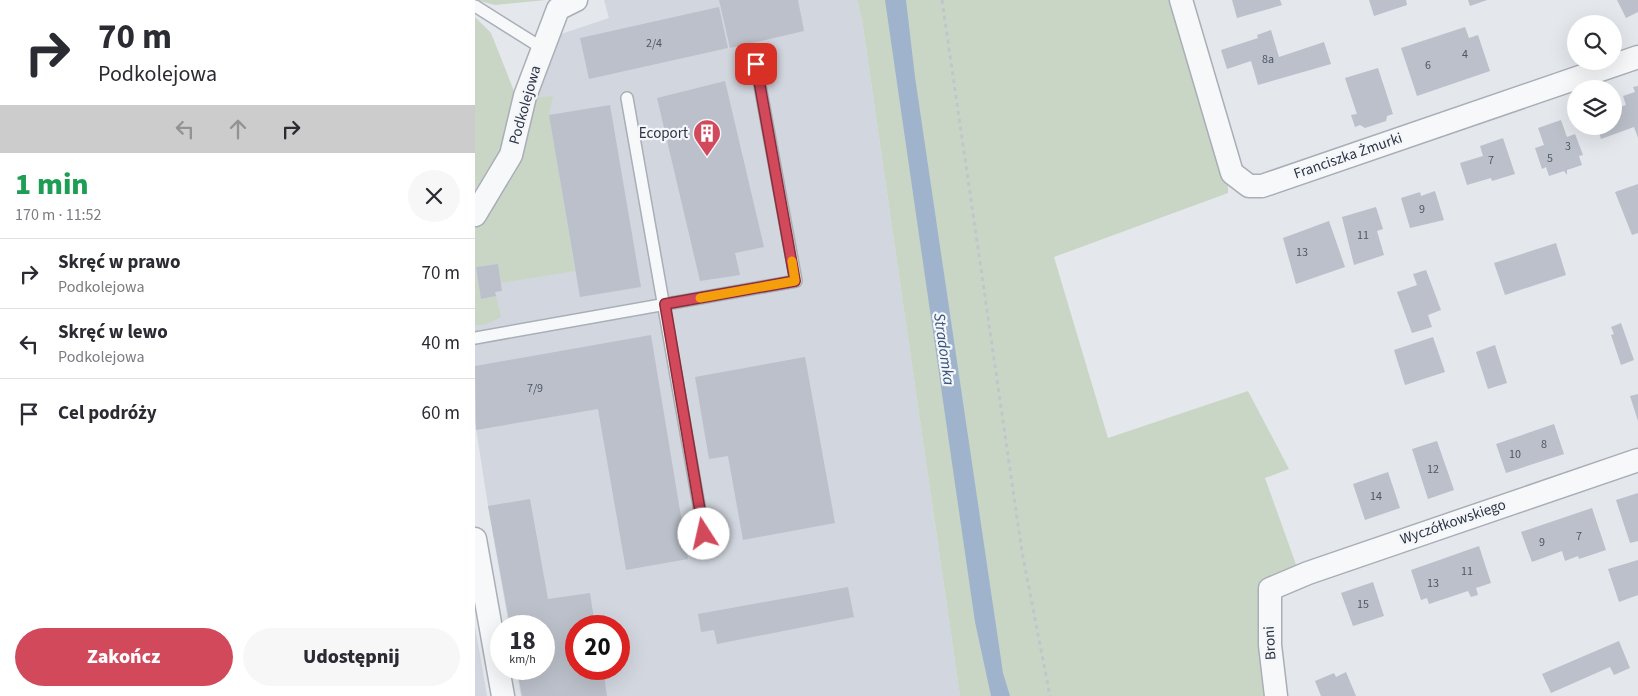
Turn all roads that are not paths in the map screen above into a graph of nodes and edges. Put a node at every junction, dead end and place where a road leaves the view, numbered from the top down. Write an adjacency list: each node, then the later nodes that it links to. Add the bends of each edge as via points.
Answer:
1 (576, 0): 4 (street, Podkolejowa, via 558,9)
2 (1181, 0): 5 (street, Franciszka Żmurki, via 1232,173 1249,186 1261,186)
3 (475, 6): 4 (lane)
4 (542, 48): 8 (street, Podkolejowa, via 525,96 511,155)
5 (1638, 57)
6 (756, 64): 9 (lane, via 795,281)
7 (627, 98): 9 (lane)
8 (475, 215)
9 (665, 304): 10 (lane); 12 (lane)
10 (475, 338)
11 (1638, 460): 14 (street, Wyczółkowskiego, via 1343,560)
12 (704, 534)
13 (475, 539): 15 (street)
14 (1270, 589): 16 (street, Broni, via 1270,645)
15 (503, 696)
16 (1276, 696)

